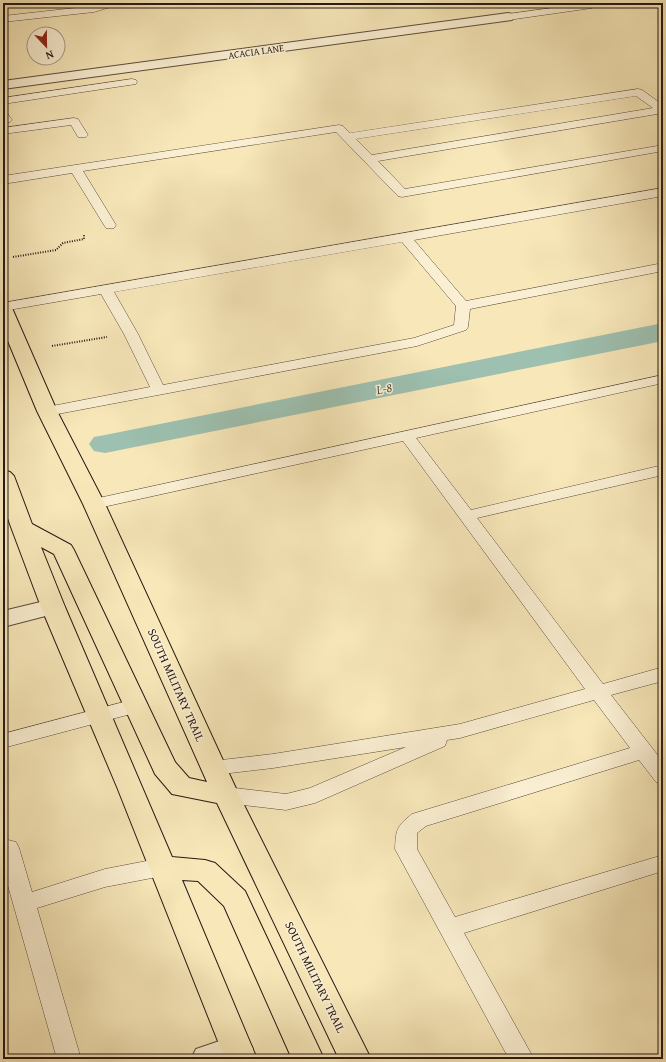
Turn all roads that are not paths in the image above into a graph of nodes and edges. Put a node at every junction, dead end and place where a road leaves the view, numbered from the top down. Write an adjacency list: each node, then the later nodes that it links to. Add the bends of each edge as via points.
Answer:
1 (71, 3): 5 (lane)
2 (114, 3): 7 (lane, via 94,9)
3 (590, 6): 6 (lane)
4 (496, 8): 6 (street)
5 (3, 11)
6 (508, 17): 9 (street, ACACIA LANE)
7 (3, 20)
8 (132, 82): 10 (lane)
9 (3, 85)
10 (3, 101)
11 (663, 110): 14 (lane, via 638,92); 16 (lane)
12 (3, 131): 13 (lane, via 74,122)
13 (82, 135)
14 (347, 137): 16 (lane); 17 (lane, via 339,128)
15 (663, 148): 16 (lane, via 402,193)
16 (368, 159)
17 (76, 169): 18 (lane); 20 (lane)
18 (3, 180)
19 (663, 192): 21 (lane)
20 (110, 225)
21 (405, 238): 23 (lane); 24 (lane)
22 (663, 267): 24 (lane)
23 (105, 289): 25 (lane); 27 (lane, via 131,334)
24 (463, 306): 27 (lane, via 461,327 417,342)
25 (3, 308): 28 (main road, SOUTH MILITARY TRAIL)
26 (663, 379): 29 (lane)
27 (158, 391): 28 (lane)
28 (47, 411): 32 (main road, SOUTH MILITARY TRAIL)
29 (407, 436): 32 (lane); 33 (lane)
30 (663, 470): 33 (lane)
31 (3, 476): 34 (main road)
32 (94, 504): 44 (main road, SOUTH MILITARY TRAIL)
33 (466, 516): 38 (lane)
34 (22, 527): 35 (main road); 39 (main road, via 63,550)
35 (53, 607): 36 (street); 40 (main road)
36 (3, 618)
37 (663, 674): 38 (lane)
38 (598, 692): 41 (lane); 43 (lane)
39 (135, 706): 40 (lane); 45 (main road, via 164,767 181,787)
40 (99, 716): 42 (lane); 48 (main road)
41 (460, 731): 44 (lane); 45 (lane, via 315,795 286,802)
42 (3, 741)
43 (656, 764): 50 (lane, via 418,820 407,830 406,849)
44 (213, 768): 45 (main road, SOUTH MILITARY TRAIL)
45 (226, 795): 55 (main road, SOUTH MILITARY TRAIL)
46 (8, 848): 49 (lane)
47 (663, 863): 50 (lane)
48 (162, 867): 49 (lane, via 105,878); 51 (main road); 54 (main road, via 205,871 235,899)
49 (24, 903): 52 (lane)
50 (450, 928): 56 (lane)
51 (239, 1054): 53 (street)
52 (69, 1059)
53 (207, 1059)
54 (308, 1059)
55 (355, 1059)
56 (522, 1059)

